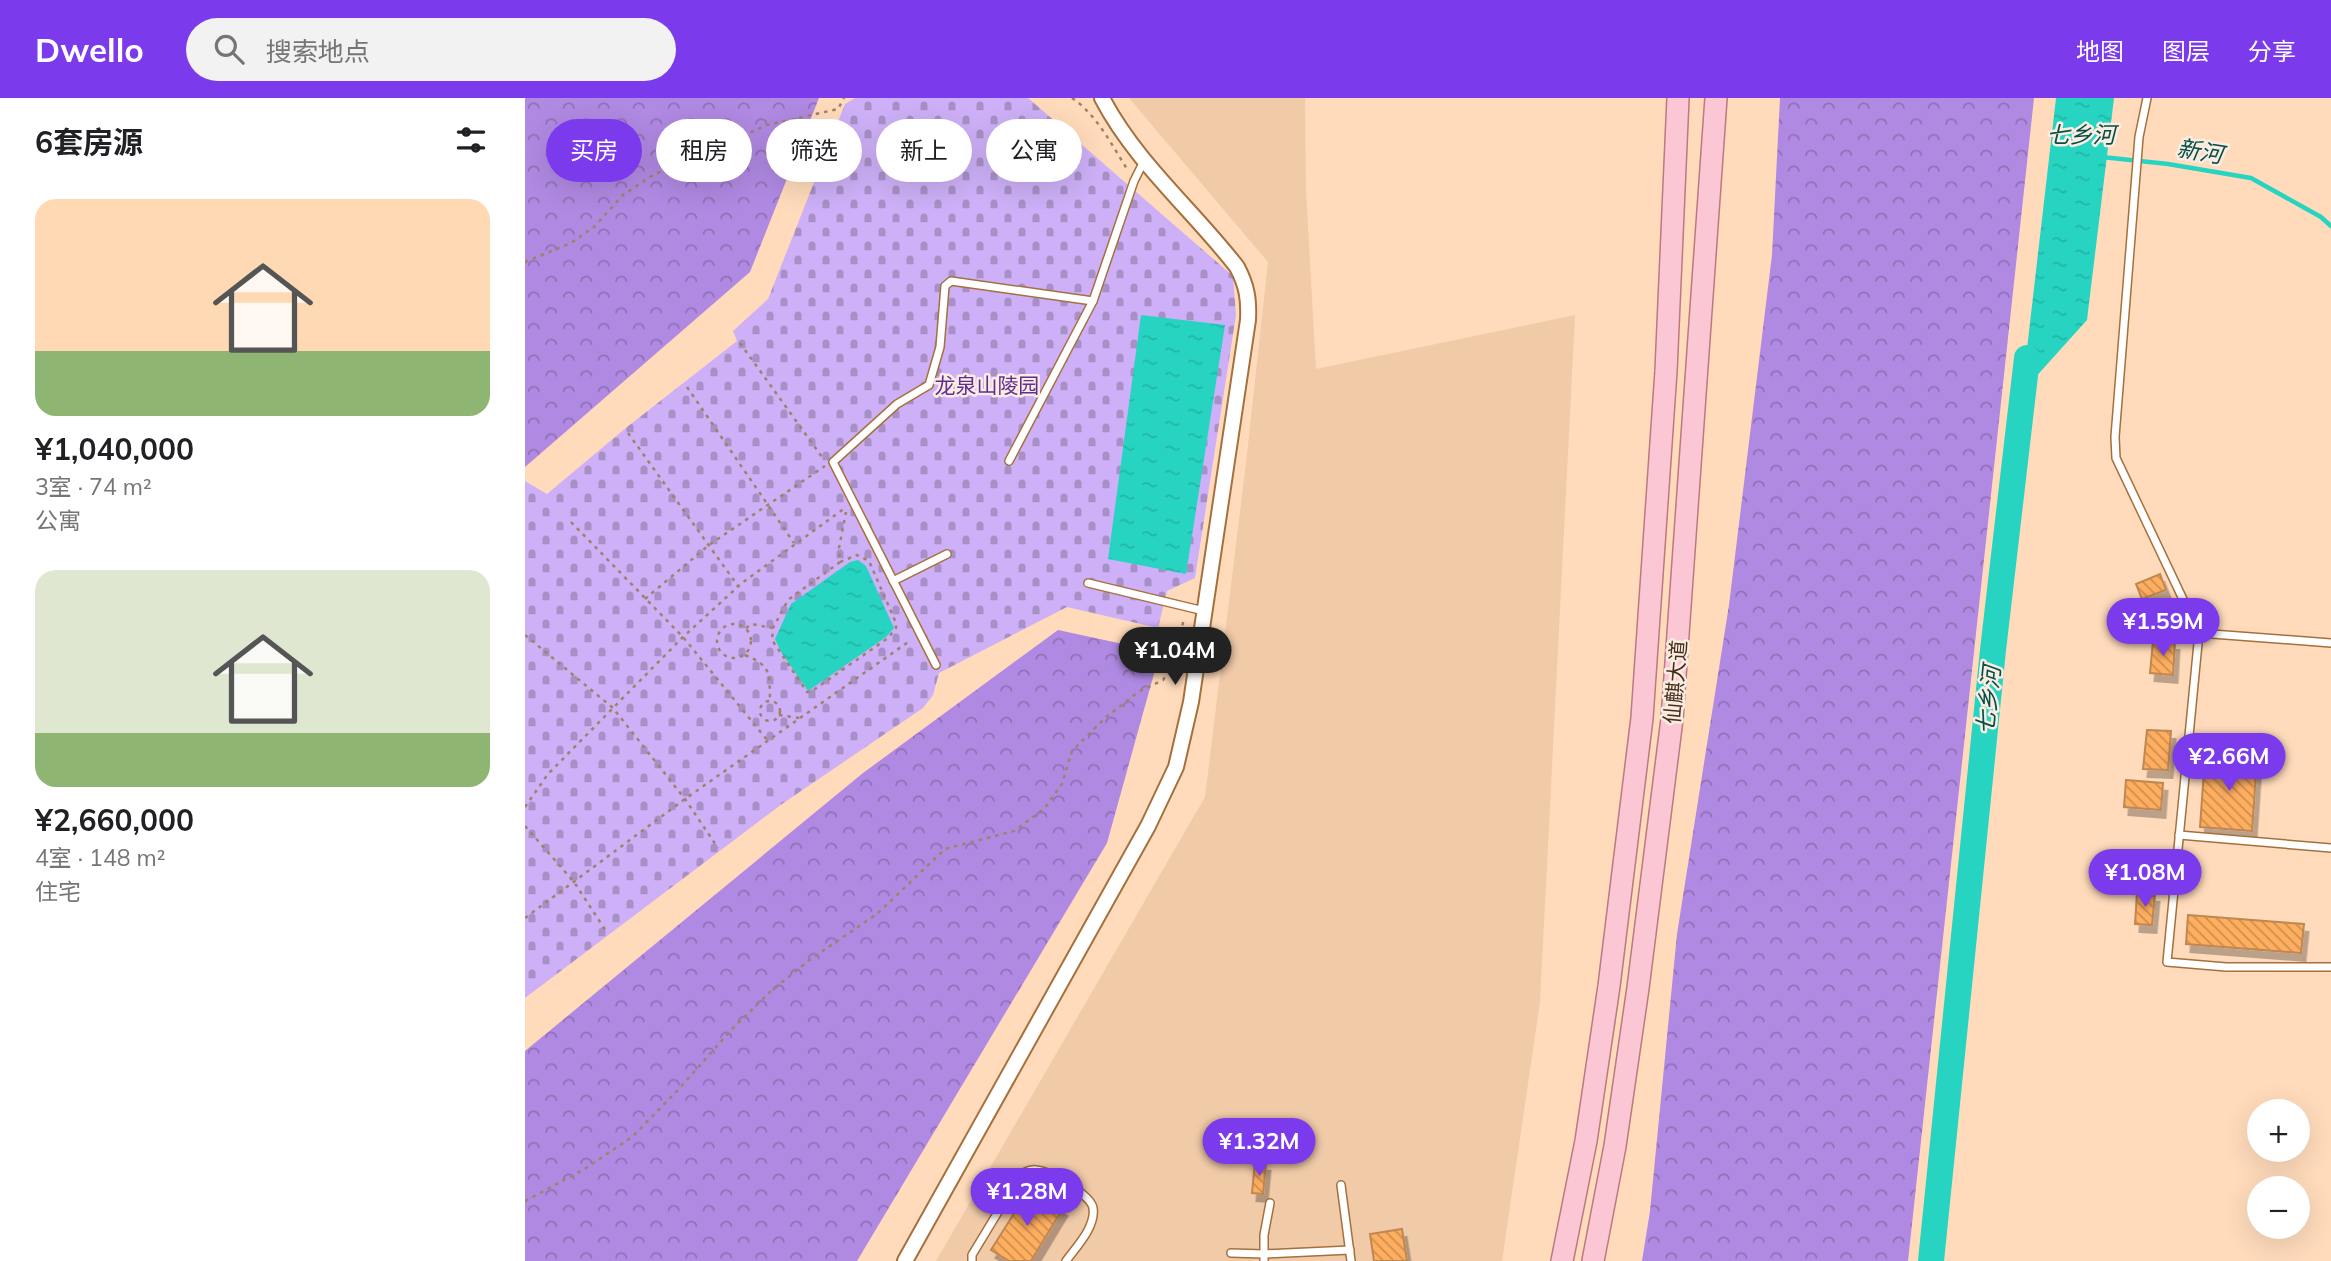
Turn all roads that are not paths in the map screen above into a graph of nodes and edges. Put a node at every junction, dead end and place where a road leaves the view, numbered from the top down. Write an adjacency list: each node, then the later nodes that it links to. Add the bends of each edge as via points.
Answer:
1 (1102, 98): 5 (street)
2 (1678, 98): 27 (main road, 仙麒大道, via 1666,371 1642,718 1609,986)
3 (1716, 98): 28 (main road, 仙麒大道, via 1672,719 1615,1146)
4 (2147, 98): 12 (lane, via 2139,138 2116,458)
5 (1144, 161): 6 (lane); 11 (street, via 1237,267 1249,298)
6 (1093, 301): 7 (lane); 9 (lane, via 951,281 945,286 940,347 929,385 897,404 833,462)
7 (1009, 461)
8 (947, 554): 9 (lane)
9 (893, 581): 14 (lane)
10 (1088, 583): 11 (lane)
11 (1203, 611): 23 (street, via 1191,702 1176,767 1148,826)
12 (2199, 633): 13 (lane); 15 (lane)
13 (2331, 643)
14 (936, 665)
15 (2179, 835): 16 (lane); 17 (lane, via 2167,962)
16 (2331, 849)
17 (2331, 967)
18 (1342, 1185): 20 (lane)
19 (1269, 1203): 22 (lane)
20 (1350, 1250): 22 (lane); 26 (lane)
21 (1231, 1253): 22 (lane)
22 (1264, 1258)
23 (905, 1261)
24 (972, 1261): 25 (lane, via 1021,1174 1039,1170 1080,1191 1093,1206 1089,1229)
25 (1066, 1261)
26 (1351, 1261)
27 (1562, 1261)
28 (1593, 1261)

